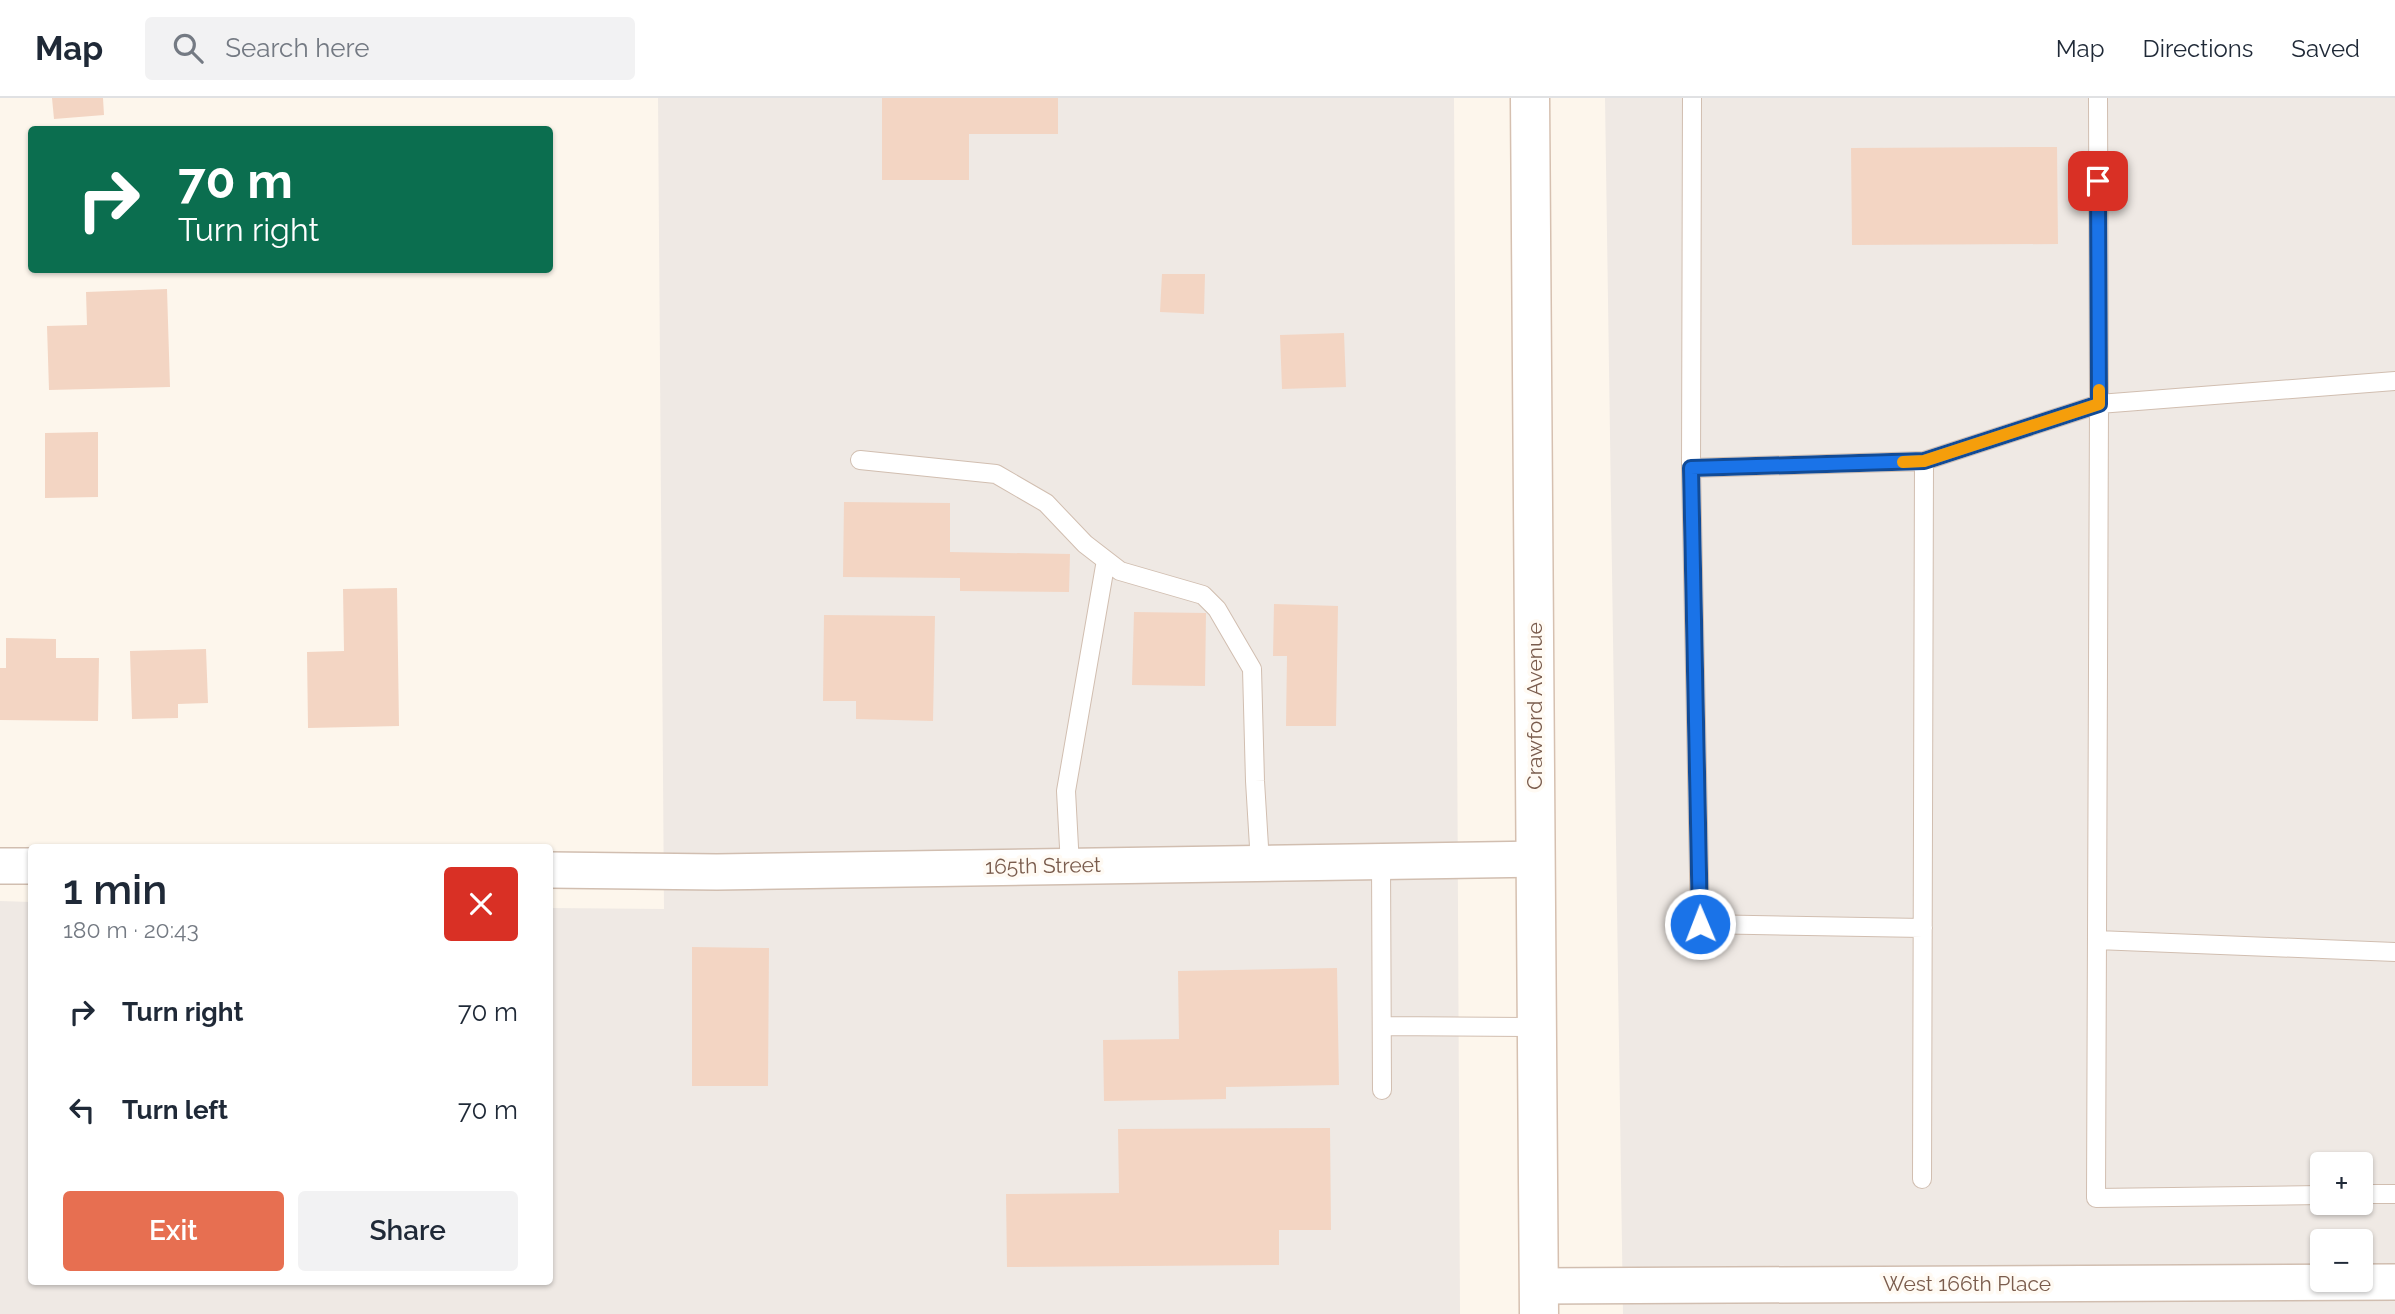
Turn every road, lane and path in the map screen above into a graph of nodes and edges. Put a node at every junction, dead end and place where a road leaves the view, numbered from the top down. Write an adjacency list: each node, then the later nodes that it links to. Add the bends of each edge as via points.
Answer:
1 (1530, 98): 10 (main road, Crawford Avenue)
2 (1692, 98): 8 (lane)
3 (2098, 98): 5 (lane)
4 (2395, 381): 5 (lane)
5 (2099, 404): 7 (lane); 18 (lane)
6 (860, 460): 9 (lane, via 996,474 1046,503)
7 (1924, 461): 8 (lane); 17 (lane)
8 (1691, 468): 17 (lane, via 1700,924)
9 (1106, 560): 12 (lane, via 1121,571 1203,595 1217,609 1252,670); 15 (lane, via 1066,791)
10 (1536, 859): 11 (street, 165th Street); 21 (main road, Crawford Avenue)
11 (1381, 861): 12 (street, 165th Street); 20 (lane)
12 (1260, 863): 15 (street, 165th Street)
13 (0, 866): 14 (street)
14 (28, 866)
15 (1070, 866): 16 (street, 165th Street)
16 (553, 870)
17 (1923, 928): 23 (lane)
18 (2097, 940): 19 (lane); 26 (lane, via 2096,1198)
19 (2395, 952)
20 (1382, 1026): 21 (lane); 22 (lane)
21 (1537, 1027): 28 (main road, Crawford Avenue)
22 (1382, 1090)
23 (1922, 1179)
24 (2373, 1194): 25 (lane)
25 (2395, 1194)
26 (2310, 1195)
27 (2395, 1282): 28 (street, West 166th Place)
28 (1538, 1300)

